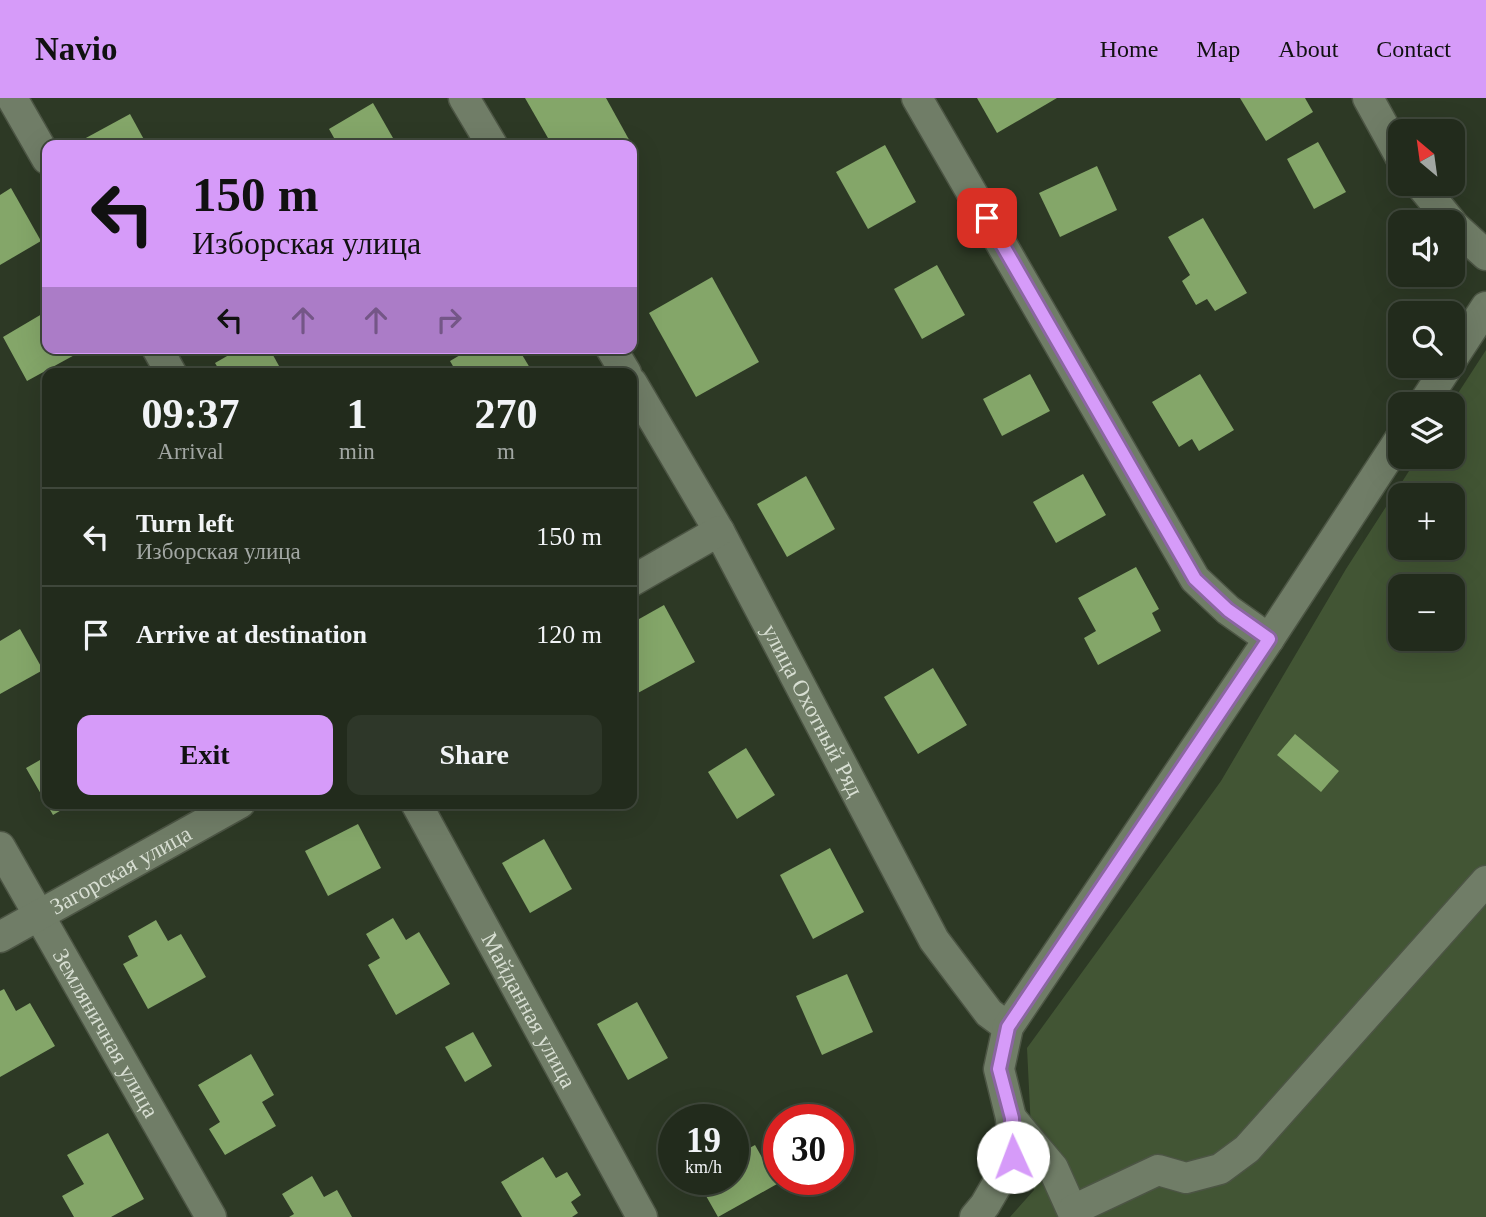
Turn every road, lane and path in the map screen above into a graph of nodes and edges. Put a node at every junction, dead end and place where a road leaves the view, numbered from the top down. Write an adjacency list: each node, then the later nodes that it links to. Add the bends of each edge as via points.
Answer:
1 (12, 98): 7 (street)
2 (464, 98): 6 (street)
3 (917, 98): 18 (street, via 1195,579)
4 (1368, 98): 5 (street)
5 (1388, 134)
6 (489, 140)
7 (42, 150)
8 (1430, 196): 9 (street)
9 (1441, 210)
10 (1465, 236): 11 (street)
11 (1486, 256)
12 (1486, 307): 13 (street)
13 (1465, 339)
14 (637, 392): 16 (street, улица Охотный Ряд)
15 (1388, 457): 18 (street)
16 (719, 531): 17 (street); 25 (street, улица Охотный Ряд, via 934,940 989,1013)
17 (637, 578)
18 (1269, 639): 25 (street)
19 (229, 809): 23 (street, Загорская улица)
20 (419, 809): 29 (street, Майданная улица)
21 (0, 847): 23 (street, Земляничная улица)
22 (1486, 881): 27 (street, via 1247,1149 1220,1169 1186,1178 1158,1170)
23 (39, 915): 24 (street, Загорская улица); 28 (street, Земляничная улица)
24 (0, 937)
25 (1008, 1027): 26 (street, via 999,1069)
26 (1012, 1118): 27 (street, via 1053,1168); 30 (street, via 1013,1157)
27 (1074, 1213)
28 (211, 1217)
29 (642, 1217)
30 (975, 1217)

